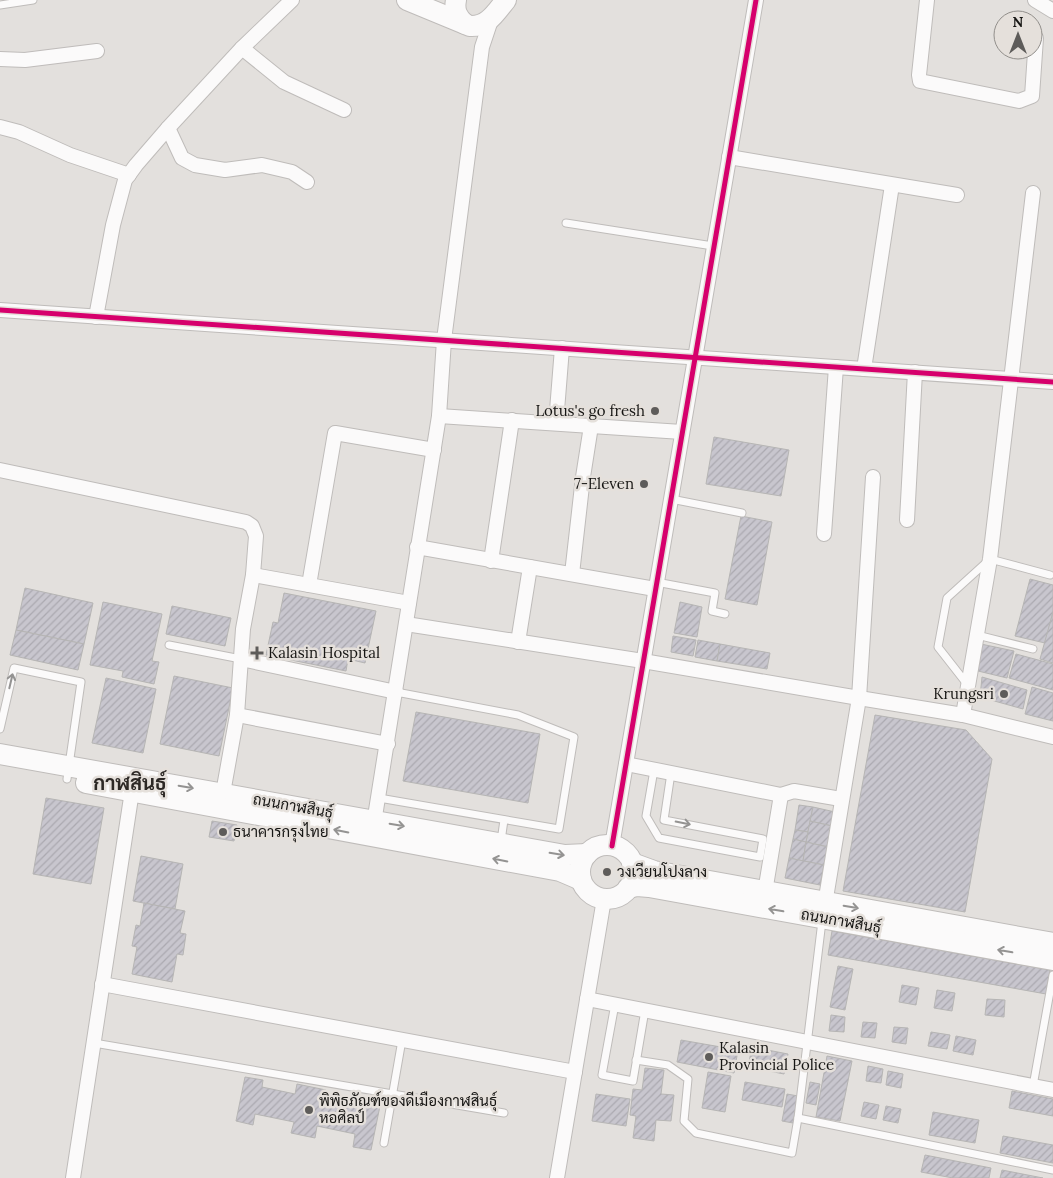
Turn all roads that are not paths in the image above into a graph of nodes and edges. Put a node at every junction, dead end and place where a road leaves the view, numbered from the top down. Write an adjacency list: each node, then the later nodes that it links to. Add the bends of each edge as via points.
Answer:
1 (33, 0): 9 (lane)
2 (292, 0): 14 (street)
3 (407, 0): 12 (main road)
4 (456, 0): 12 (main road, via 456,14)
5 (506, 0): 10 (main road)
6 (756, 0): 21 (street)
7 (927, 0): 17 (street, via 920,81 1019,101 1032,96)
8 (1035, 0): 11 (street)
9 (0, 5)
10 (492, 8): 12 (main road, via 483,25); 13 (street)
11 (1053, 11)
12 (468, 25): 13 (street)
13 (482, 47): 31 (street)
14 (242, 48): 18 (street, via 284,82); 20 (street)
15 (98, 51): 16 (street)
16 (0, 60)
17 (1034, 60)
18 (344, 110)
19 (0, 127): 22 (street)
20 (168, 128): 22 (street); 23 (street, via 182,158 195,164 225,170 262,164 292,172)
21 (729, 157): 24 (street); 28 (street)
22 (129, 175): 30 (street, via 113,225)
23 (307, 182)
24 (892, 185): 26 (street); 35 (street)
25 (1033, 193): 37 (street)
26 (957, 195)
27 (566, 223): 28 (lane)
28 (714, 246): 33 (street)
29 (0, 310): 30 (street)
30 (96, 316): 31 (street)
31 (444, 340): 32 (street); 39 (street)
32 (562, 348): 33 (street); 41 (street)
33 (695, 357): 34 (street); 43 (street)
34 (836, 367): 35 (street); 50 (street)
35 (864, 369): 36 (street)
36 (915, 372): 37 (street); 49 (street)
37 (1011, 379): 38 (street); 52 (street)
38 (1053, 382)
39 (439, 416): 40 (street); 44 (street)
40 (512, 420): 41 (street); 53 (street)
41 (556, 423): 42 (street)
42 (591, 426): 43 (street); 55 (street)
43 (682, 432): 47 (street)
44 (434, 450): 51 (street); 58 (street, via 335,433)
45 (0, 470): 56 (street, via 246,522 252,526 256,536)
46 (873, 477): 71 (street)
47 (670, 499): 48 (lane); 59 (street)
48 (742, 512)
49 (907, 520)
50 (824, 534)
51 (418, 548): 53 (street); 60 (street)
52 (990, 558): 57 (lane); 63 (street); 69 (lane, via 947,598 938,647)
53 (491, 560): 54 (street)
54 (530, 567): 55 (street); 64 (street)
55 (572, 574): 59 (street)
56 (253, 575): 58 (street); 67 (street)
57 (1050, 575)
58 (309, 585): 60 (street)
59 (656, 585): 61 (lane, via 715,594 712,611); 68 (street)
60 (409, 603): 62 (street)
61 (725, 614)
62 (406, 624): 64 (street); 70 (street)
63 (977, 634): 66 (lane); 69 (street)
64 (518, 642): 68 (street)
65 (169, 645): 67 (lane)
66 (1033, 649)
67 (240, 658): 70 (street); 73 (street)
68 (643, 661): 71 (street); 78 (street)
69 (968, 685): 72 (street)
70 (396, 692): 76 (street); 88 (lane, via 518,715 574,737 559,829)
71 (859, 698): 72 (street); 87 (street)
72 (963, 715): 75 (street)
73 (238, 716): 76 (street); 84 (street)
74 (0, 729): 81 (lane, one-way to 81, via 14,668 81,682)
75 (1053, 737)
76 (388, 744): 86 (street)
77 (0, 754): 81 (main road, ถนนกาฬสินธุ์)
78 (626, 764): 80 (street); 91 (street)
79 (0, 767): 81 (main road, ถนนกาฬสินธุ์)
80 (654, 770): 82 (street); 82 (lane, one-way to 80, via 664,820 763,839 760,857 660,838 646,816)
81 (68, 773): 83 (main road, ถนนกาฬสินธุ์); 84 (main road, ถนนกาฬสินธุ์, one-way to 84)
82 (671, 773): 85 (street)
83 (132, 792): 89 (main road, ถนนกาฬสินธุ์, one-way to 83); 102 (street)
84 (223, 793): 89 (main road, ถนนกาฬสินธุ์)
85 (782, 795): 87 (street, via 794,791); 96 (street)
86 (379, 798): 88 (lane); 89 (street)
87 (841, 799): 98 (street)
88 (504, 820): 90 (lane)
89 (373, 829): 90 (main road, ถนนกาฬสินธุ์, one-way to 90); 94 (main road, ถนนกาฬสินธุ์, one-way to 89, via 560,871)
90 (500, 844): 92 (main road, ถนนกาฬสินธุ์, one-way to 92, via 565,855)
91 (612, 846): 92 (main road, via 599,846); 93 (main road, via 620,849)
92 (587, 854): 94 (main road, via 580,869)
93 (632, 862): 95 (main road, via 634,871); 96 (main road, ถนนกาฬสินธุ์, via 654,871)
94 (581, 880): 97 (main road, via 588,892)
95 (628, 888): 97 (main road, via 613,898); 98 (main road, ถนนกาฬสินธุ์, one-way to 95, via 649,886)
96 (765, 892): 98 (main road, ถนนกาฬสินธุ์)
97 (604, 899): 103 (street)
98 (824, 910): 99 (main road, ถนนกาฬสินธุ์, one-way to 99); 100 (main road, ถนนกาฬสินธุ์, one-way to 98); 108 (lane)
99 (1053, 943)
100 (1053, 960)
101 (1053, 975): 111 (lane)
102 (102, 984): 106 (street); 107 (street)
103 (587, 999): 104 (street); 110 (street)
104 (615, 1004): 105 (street); 109 (lane, via 602,1075 633,1081)
105 (645, 1010): 108 (street); 109 (lane)
106 (402, 1040): 110 (street); 113 (lane)
107 (94, 1043): 113 (lane); 118 (street)
108 (809, 1043): 111 (street); 115 (lane)
109 (636, 1060): 115 (lane, via 668,1065 688,1079 684,1121 696,1133 792,1153)
110 (575, 1072): 119 (street)
111 (1033, 1086): 112 (street)
112 (1053, 1090)
113 (392, 1094): 114 (lane); 116 (lane)
114 (504, 1113)
115 (798, 1118): 117 (lane)
116 (384, 1144)
117 (1053, 1170)
118 (73, 1178)
119 (557, 1178)

